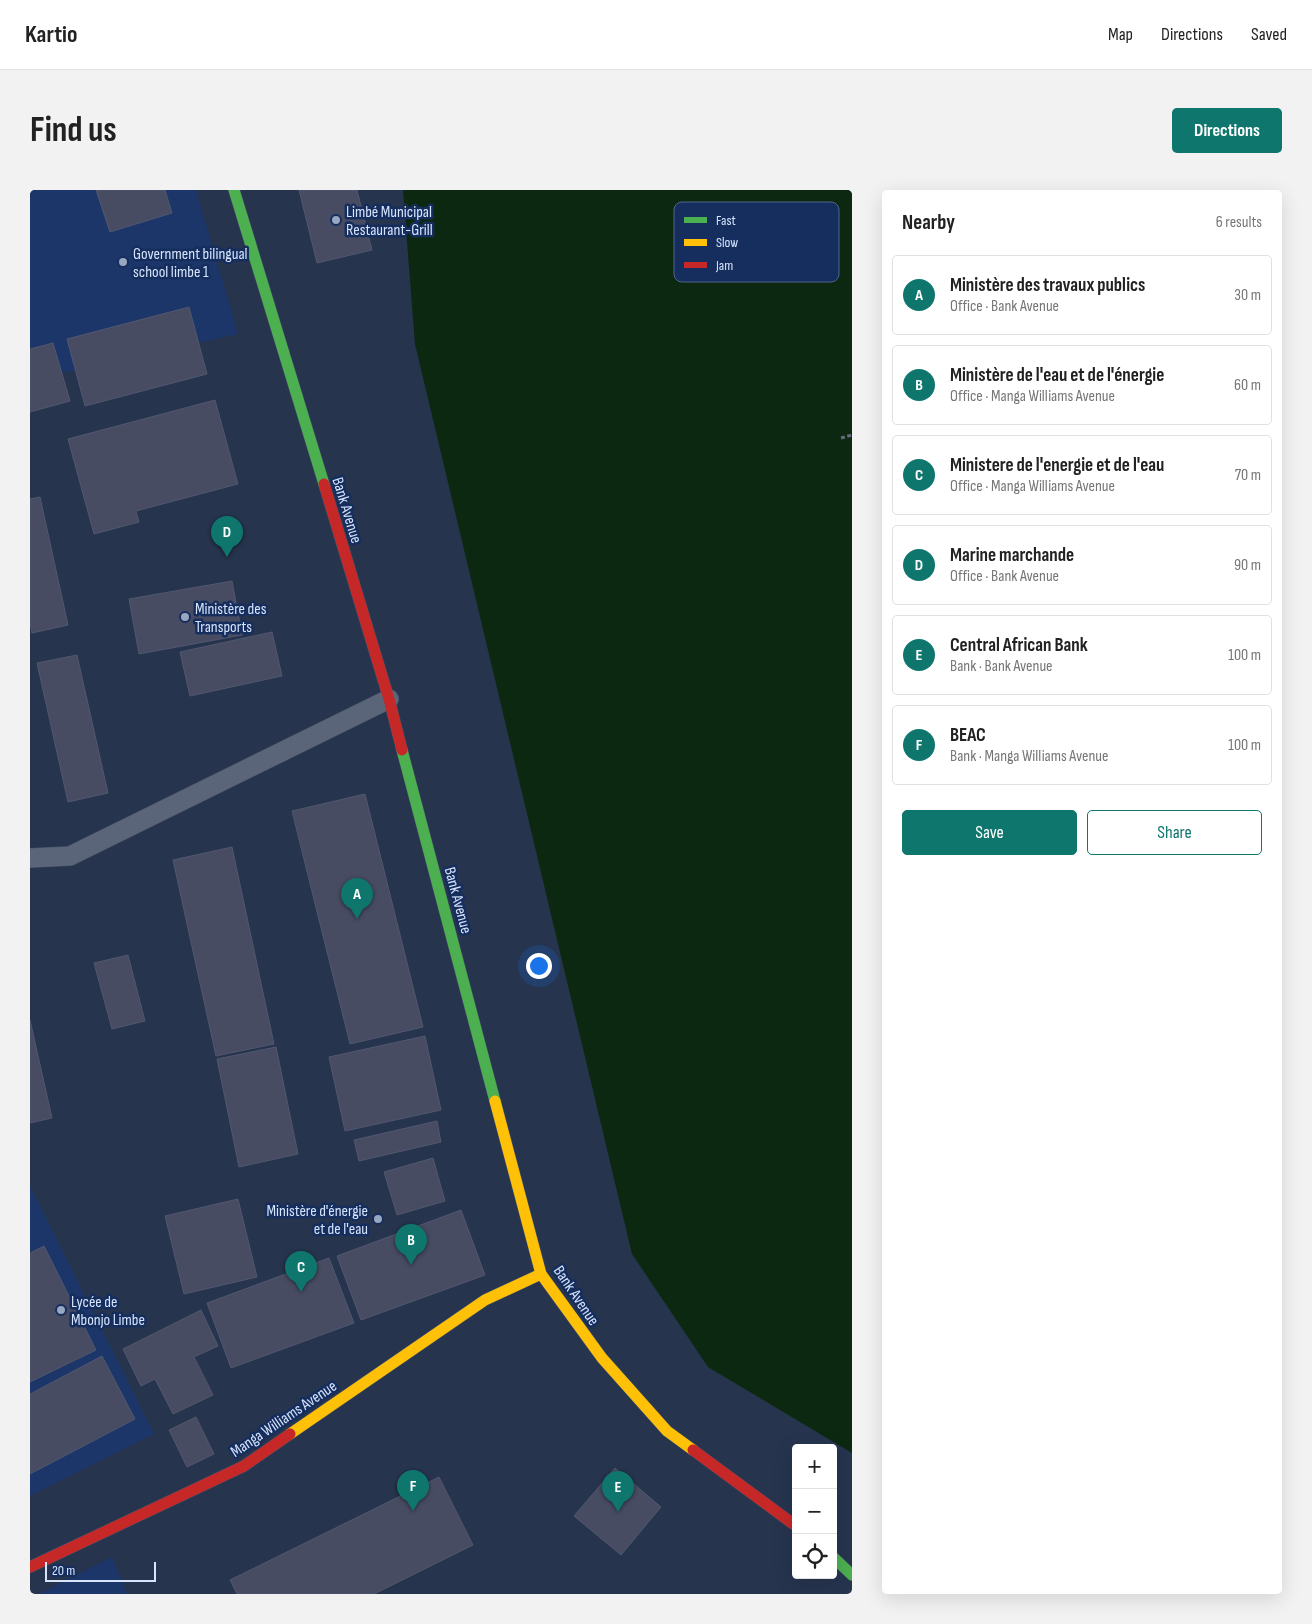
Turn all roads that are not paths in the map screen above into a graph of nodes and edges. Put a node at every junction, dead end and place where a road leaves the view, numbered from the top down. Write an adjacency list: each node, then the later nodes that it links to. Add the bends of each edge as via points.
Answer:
1 (234, 190): 2 (street, Bank Avenue)
2 (389, 699): 3 (lane, via 70,856); 4 (street, Bank Avenue)
3 (30, 858)
4 (541, 1274): 5 (street, Bank Avenue, via 602,1358 667,1431); 7 (street, Manga Williams Avenue, via 485,1300 244,1466)
5 (792, 1523)
6 (837, 1561): 8 (street)
7 (30, 1567)
8 (852, 1575)

